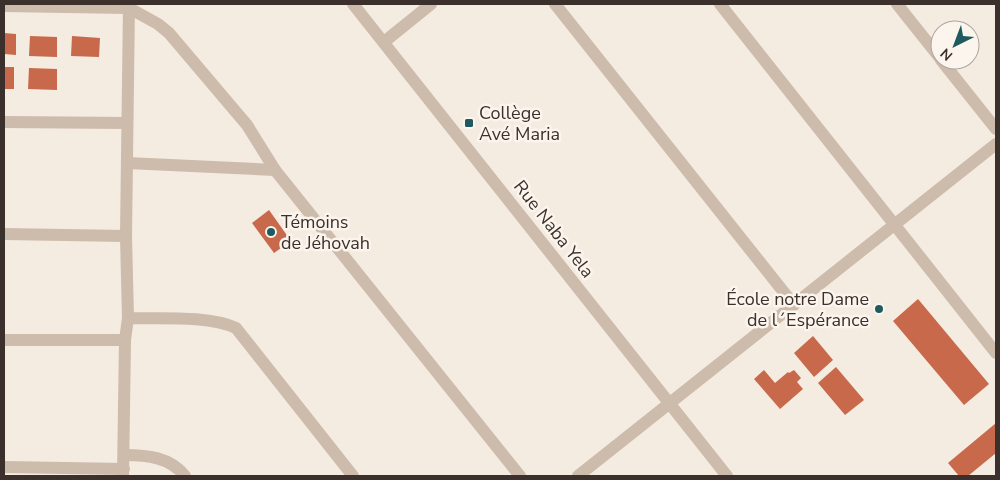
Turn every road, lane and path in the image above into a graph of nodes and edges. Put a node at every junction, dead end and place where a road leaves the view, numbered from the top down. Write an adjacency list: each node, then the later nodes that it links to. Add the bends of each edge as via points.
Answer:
1 (353, 4): 8 (street, Rue Naba Yela)
2 (431, 4): 8 (street)
3 (555, 4): 20 (street)
4 (720, 4): 17 (street)
5 (897, 4): 9 (street)
6 (4, 6): 7 (street)
7 (129, 6): 12 (street); 16 (street, via 169,33 246,125)
8 (384, 42): 25 (street, Rue Naba Yela)
9 (930, 45)
10 (950, 70): 13 (street)
11 (4, 122): 12 (street)
12 (128, 123): 15 (street)
13 (996, 129)
14 (996, 144): 17 (street)
15 (127, 163): 16 (street); 19 (street)
16 (275, 170): 31 (street)
17 (895, 225): 20 (street); 24 (street)
18 (4, 234): 19 (street)
19 (126, 236): 21 (street)
20 (794, 305): 25 (street)
21 (128, 318): 23 (street); 30 (street, via 186,319 227,323 236,328)
22 (4, 340): 23 (street)
23 (125, 340): 26 (street)
24 (996, 353)
25 (670, 403): 32 (street); 33 (street, Rue Naba Yela)
26 (124, 455): 28 (street); 29 (street, via 169,461)
27 (4, 467): 28 (street)
28 (124, 472)
29 (185, 476)
30 (354, 476)
31 (520, 476)
32 (578, 476)
33 (728, 476)

